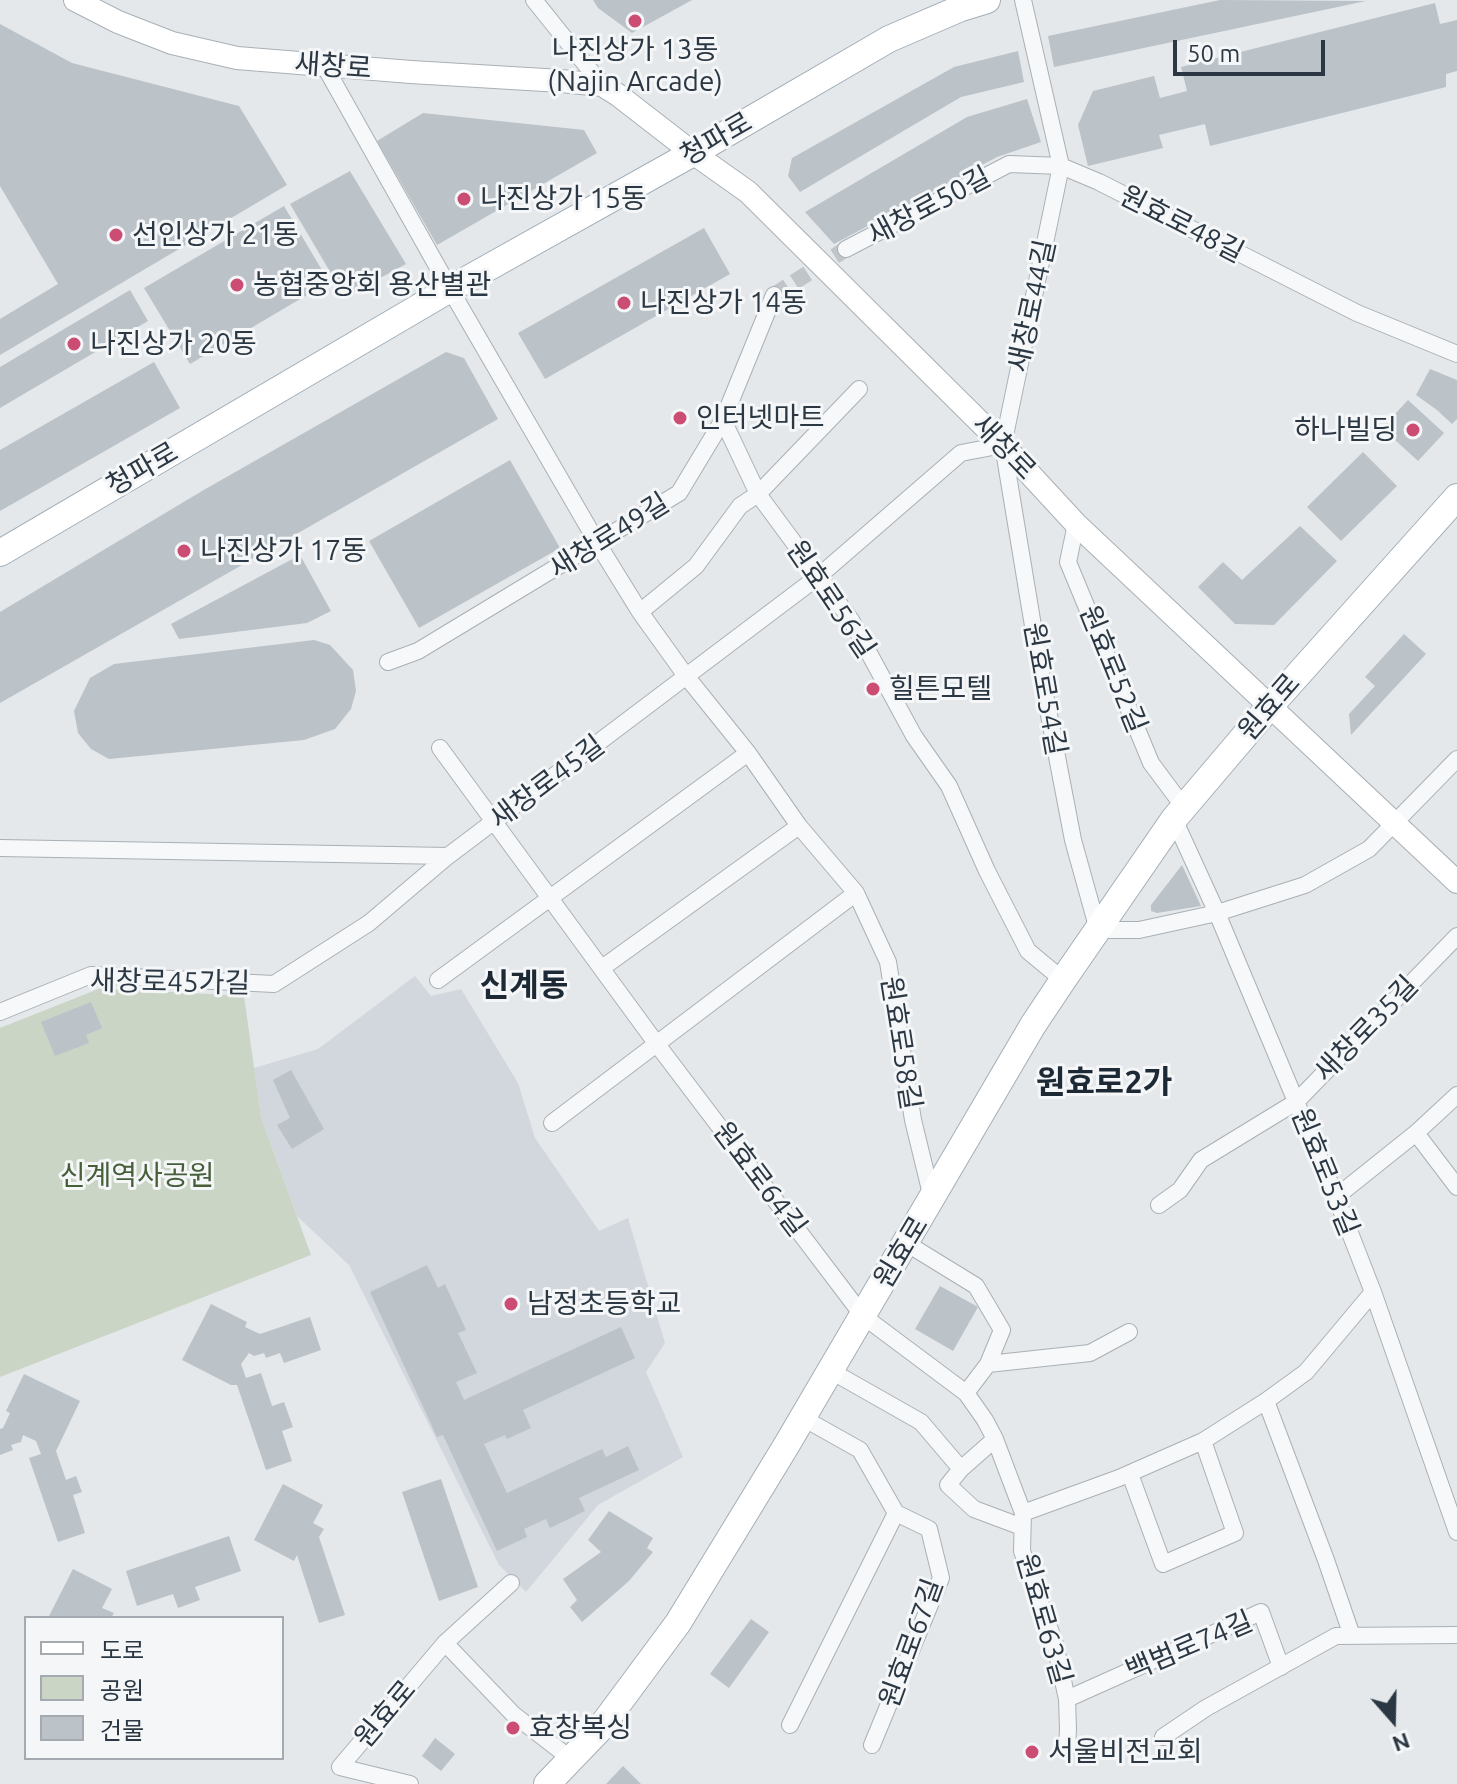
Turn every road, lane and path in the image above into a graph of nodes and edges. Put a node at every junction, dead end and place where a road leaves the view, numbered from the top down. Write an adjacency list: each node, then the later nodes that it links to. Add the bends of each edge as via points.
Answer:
1 (75, 0): 5 (main road, 새창로, via 172,43 237,58)
2 (534, 0): 6 (street, 새창로)
3 (987, 0): 7 (main road, 청파로, via 889,39)
4 (1023, 0): 8 (street)
5 (324, 65): 6 (main road, 새창로); 10 (street)
6 (602, 85): 7 (main road, 새창로)
7 (693, 153): 10 (main road, 청파로); 15 (main road, 새창로, via 748,192)
8 (1061, 166): 9 (street, 새창로50길, via 1009,164); 12 (street, 원효로48길, via 1357,313); 15 (street, 새창로44길)
9 (846, 249)
10 (450, 289): 19 (street); 20 (main road, 청파로)
11 (774, 295): 14 (street, 새창로49길)
12 (1457, 354)
13 (859, 389): 16 (street)
14 (723, 420): 16 (street, 원효로56길); 19 (street, 새창로49길, via 679,493)
15 (1003, 445): 18 (main road, 새창로); 21 (street, 새창로45길, via 961,453); 39 (street, 원효로54길, via 1073,840)
16 (758, 494): 21 (street, 원효로56길); 22 (street, via 740,506 696,566)
17 (1457, 497): 25 (main road, 원효로)
18 (1076, 524): 25 (main road, 새창로); 29 (street, 원효로52길, via 1068,562 1151,763)
19 (598, 544): 22 (street); 23 (street, 새창로49길, via 418,651)
20 (0, 553)
21 (819, 576): 24 (street, 새창로45길); 43 (street, 원효로56길, via 851,620 914,736 949,786 1028,951)
22 (640, 612): 24 (street)
23 (388, 662)
24 (686, 676): 27 (street, 원효로58길); 30 (street, 새창로45길)
25 (1270, 706): 29 (main road, 원효로); 31 (main road, 새창로)
26 (440, 748): 30 (street, 원효로64길)
27 (748, 753): 32 (street, 원효로58길); 37 (street)
28 (1457, 759): 31 (street)
29 (1178, 813): 38 (street, 원효로53길); 39 (main road, 원효로)
30 (495, 823): 34 (street, 새창로45길); 37 (street, 원효로64길)
31 (1395, 824): 35 (main road, 새창로); 38 (street, via 1369,849 1305,885)
32 (799, 826): 36 (street, 원효로58길); 41 (street)
33 (0, 848): 34 (street)
34 (448, 856): 44 (street, 새창로45가길, via 369,923 274,984 91,975)
35 (1457, 882)
36 (856, 893): 45 (street); 52 (street, 원효로58길, via 888,962 913,1120)
37 (549, 897): 41 (street, 원효로64길); 42 (street)
38 (1217, 913): 39 (street, via 1139,930); 47 (street, 원효로53길)
39 (1098, 930): 43 (main road, 원효로)
40 (1457, 936): 47 (street, 새창로35길)
41 (602, 968): 45 (street, 원효로64길)
42 (438, 980)
43 (1063, 980): 52 (main road, 원효로)
44 (0, 1012)
45 (656, 1043): 48 (street); 56 (street, 원효로64길)
46 (1457, 1095): 49 (street)
47 (1296, 1102): 51 (street, 원효로53길); 53 (street, 새창로35길, via 1201,1160 1180,1190)
48 (552, 1123)
49 (1416, 1133): 50 (street); 51 (street)
50 (1457, 1187)
51 (1336, 1197): 55 (street, 원효로53길)
52 (932, 1199): 54 (main road, 원효로)
53 (1159, 1205)
54 (906, 1243): 56 (main road, 원효로); 58 (street, via 976,1286 1002,1330)
55 (1373, 1292): 61 (street, via 1306,1372); 69 (street, 원효로53길)
56 (863, 1316): 59 (main road, 원효로); 60 (street, 원효로63길)
57 (1129, 1332): 58 (street, via 1090,1353)
58 (988, 1364): 60 (street)
59 (831, 1371): 62 (main road, 원효로); 65 (street, via 921,1422)
60 (966, 1393): 63 (street, 원효로63길)
61 (1266, 1401): 64 (street); 72 (street)
62 (803, 1418): 67 (street, via 860,1450); 80 (main road, 원효로, via 678,1623)
63 (995, 1439): 65 (street); 68 (street, 원효로63길)
64 (1203, 1441): 66 (street); 66 (street, via 1235,1533 1163,1564)
65 (961, 1469): 68 (street, via 948,1485 974,1509)
66 (1130, 1474): 68 (street)
67 (896, 1513): 76 (street); 78 (street, 원효로67길, via 929,1529 941,1578)
68 (1023, 1520): 75 (street, 원효로63길, via 1022,1551 1055,1644)
69 (1457, 1532)
70 (511, 1583): 73 (street, 원효로)
71 (1457, 1635): 72 (street, 백범로74길)
72 (1352, 1636): 74 (street, 백범로74길, via 1336,1636)
73 (445, 1643): 80 (street, via 513,1714); 81 (street, 원효로, via 340,1767)
74 (1281, 1667): 75 (street, 백범로74길, via 1261,1612); 77 (street, 백범로74길)
75 (1067, 1699): 79 (street, 원효로63길)
76 (790, 1725)
77 (1163, 1737)
78 (872, 1745)
79 (1067, 1748)
80 (571, 1759): 82 (main road, 원효로)
81 (410, 1784)
82 (547, 1784)

